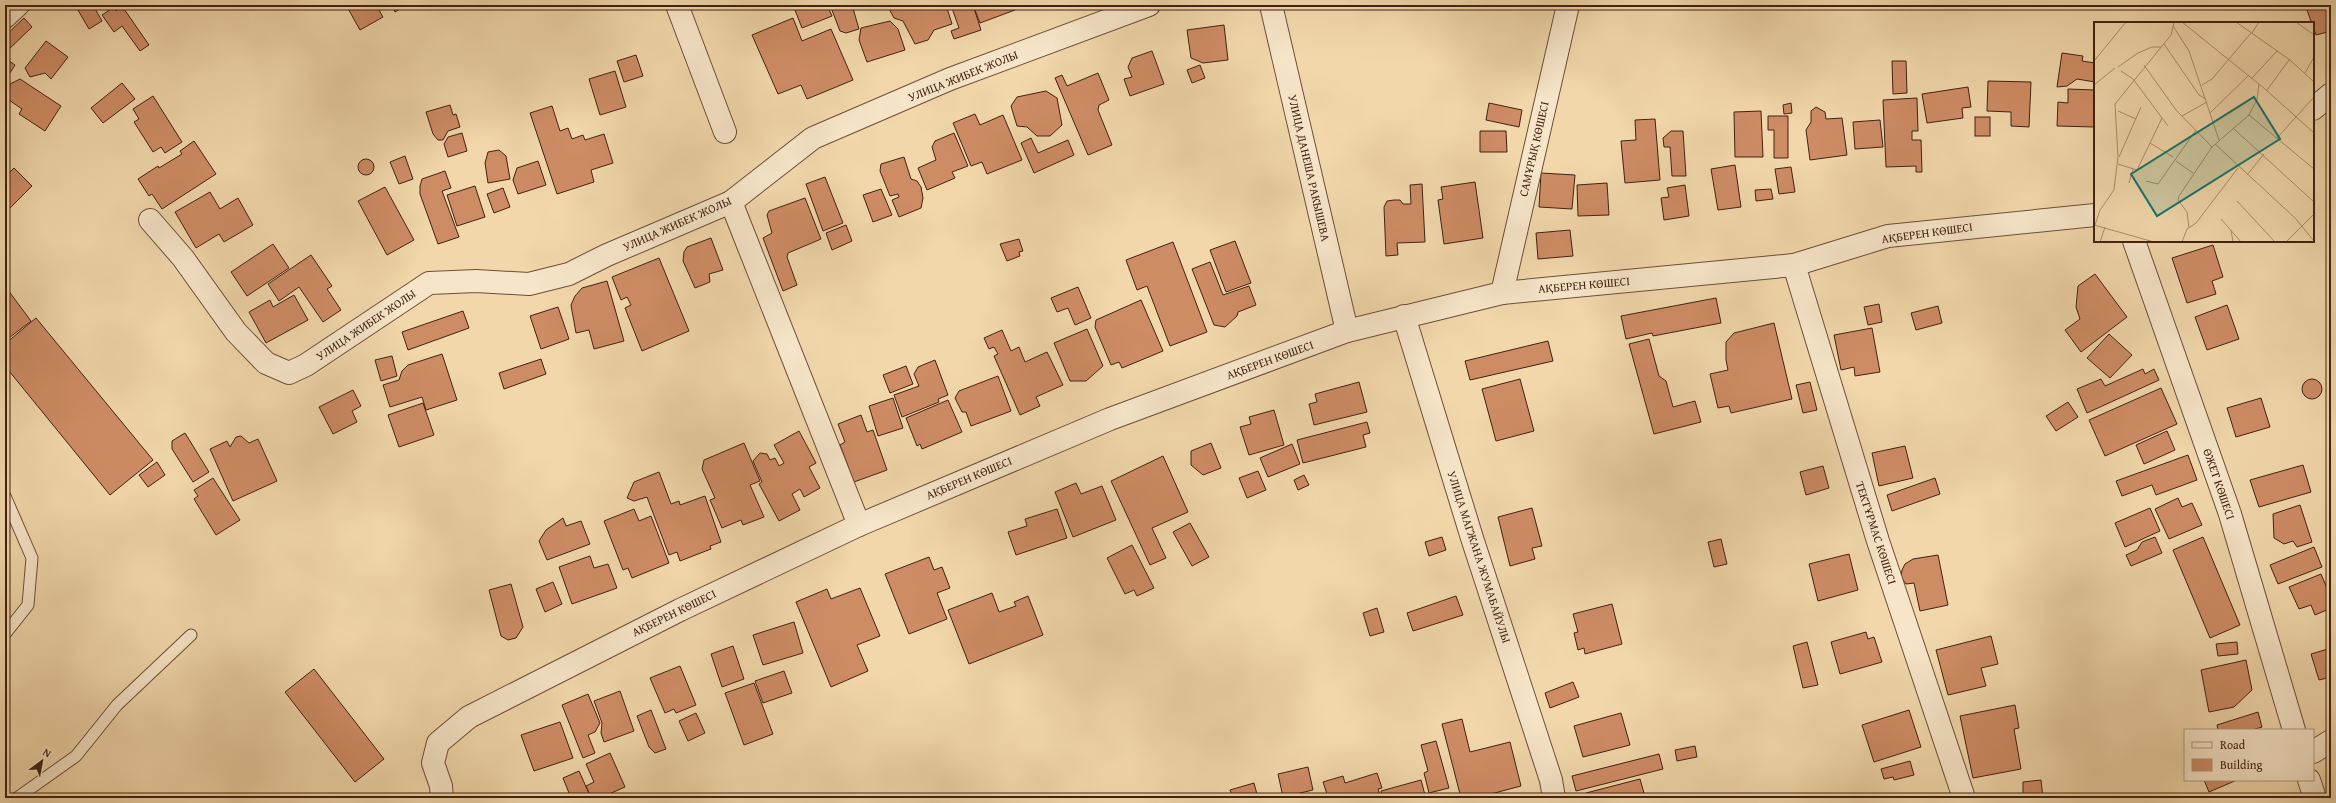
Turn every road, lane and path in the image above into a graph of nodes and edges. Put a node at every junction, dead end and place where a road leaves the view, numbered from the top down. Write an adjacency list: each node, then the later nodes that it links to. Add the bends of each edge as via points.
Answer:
1 (18, 5): 6 (street)
2 (677, 5): 9 (street)
3 (1149, 5): 10 (street, УЛИЦА ЖИБЕК ЖОЛЫ, via 950,79 813,138)
4 (1271, 5): 17 (street, УЛИЦА ДАНЕША РАКЫШЕВА)
5 (1568, 5): 15 (street, САМҰРЫҚ КӨШЕСІ)
6 (5, 17)
7 (2331, 94): 8 (street)
8 (2314, 108)
9 (725, 132)
10 (731, 202): 12 (street, УЛИЦА ЖИБЕК ЖОЛЫ, via 569,274 529,284 476,281 429,283 306,365 289,373 266,363 236,332 183,258); 19 (street)
11 (2094, 215): 14 (street, АҚБЕРЕН КӨШЕСІ, via 1888,236)
12 (150, 220)
13 (2134, 242): 22 (street, ӨЖЕТ КӨШЕСІ, via 2230,514)
14 (1794, 265): 15 (street, АҚБЕРЕН КӨШЕСІ); 29 (street, ТЕКТҰРМАС КӨШЕСІ, via 1878,541)
15 (1502, 293): 16 (street, АҚБЕРЕН КӨШЕСІ)
16 (1404, 316): 17 (street, АҚБЕРЕН КӨШЕСІ); 28 (street, УЛИЦА МАГЖАНА ЖУМАБАЙУЛЫ, via 1472,538 1551,780)
17 (1347, 331): 19 (street, АҚБЕРЕН КӨШЕСІ, via 1110,419)
18 (5, 496): 20 (lane, via 32,558 28,605)
19 (859, 525): 27 (street, АҚБЕРЕН КӨШЕСІ, via 680,610 469,717 438,743 433,763 441,786)
20 (5, 634)
21 (192, 635): 26 (lane, via 117,705 76,756)
22 (2294, 729)
23 (2331, 740): 24 (street)
24 (2314, 751)
25 (2309, 781): 30 (street)
26 (17, 798)
27 (442, 798)
28 (1554, 798)
29 (1964, 798)
30 (2315, 798)

